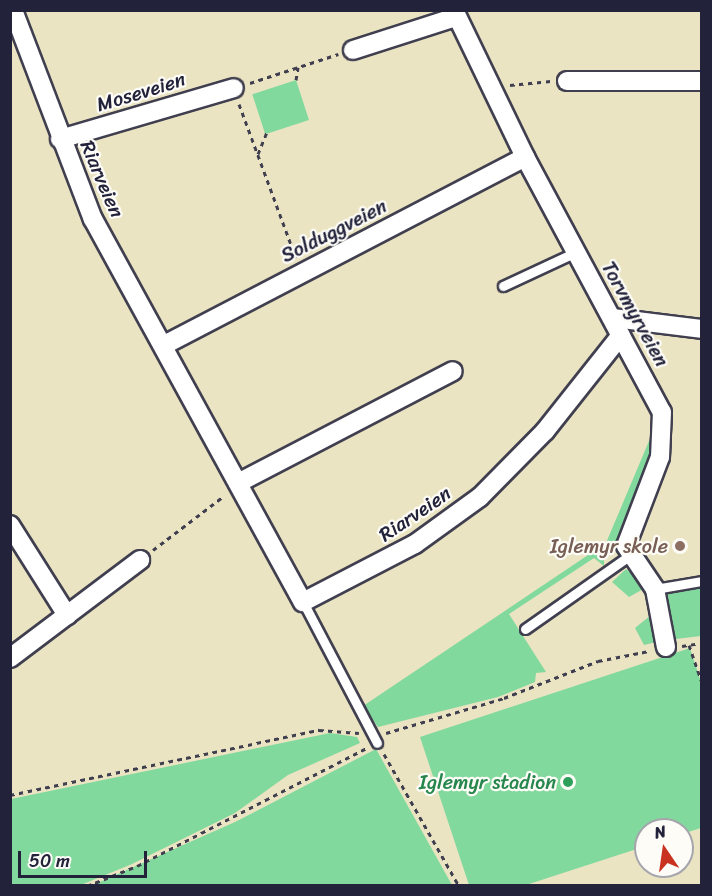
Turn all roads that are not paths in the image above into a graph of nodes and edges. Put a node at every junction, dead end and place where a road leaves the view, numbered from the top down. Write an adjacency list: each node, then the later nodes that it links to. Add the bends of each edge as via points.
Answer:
1 (13, 10): 7 (street, Riarveien)
2 (455, 14): 3 (street); 8 (street, Torvmyrveien)
3 (353, 50)
4 (567, 81): 5 (street)
5 (702, 81)
6 (234, 88): 7 (street, Moseveien)
7 (60, 139): 13 (street, Riarveien, via 107,246)
8 (525, 157): 9 (street, Torvmyrveien); 13 (street, Solduggveien)
9 (576, 252): 10 (lane); 11 (street, Torvmyrveien)
10 (503, 286)
11 (617, 327): 12 (street); 17 (street, Torvmyrveien, via 662,412 665,432 627,537); 21 (street, Riarveien, via 545,431 480,497 415,544)
12 (702, 329)
13 (164, 345): 15 (street, Riarveien)
14 (453, 371): 15 (street)
15 (238, 483): 21 (street, Riarveien)
16 (10, 525): 22 (street)
17 (629, 556): 20 (street); 23 (lane)
18 (140, 560): 22 (street)
19 (702, 581): 20 (lane)
20 (655, 589): 24 (street)
21 (303, 602): 26 (lane)
22 (66, 615): 25 (street)
23 (525, 629)
24 (666, 647)
25 (10, 658)
26 (375, 738)

